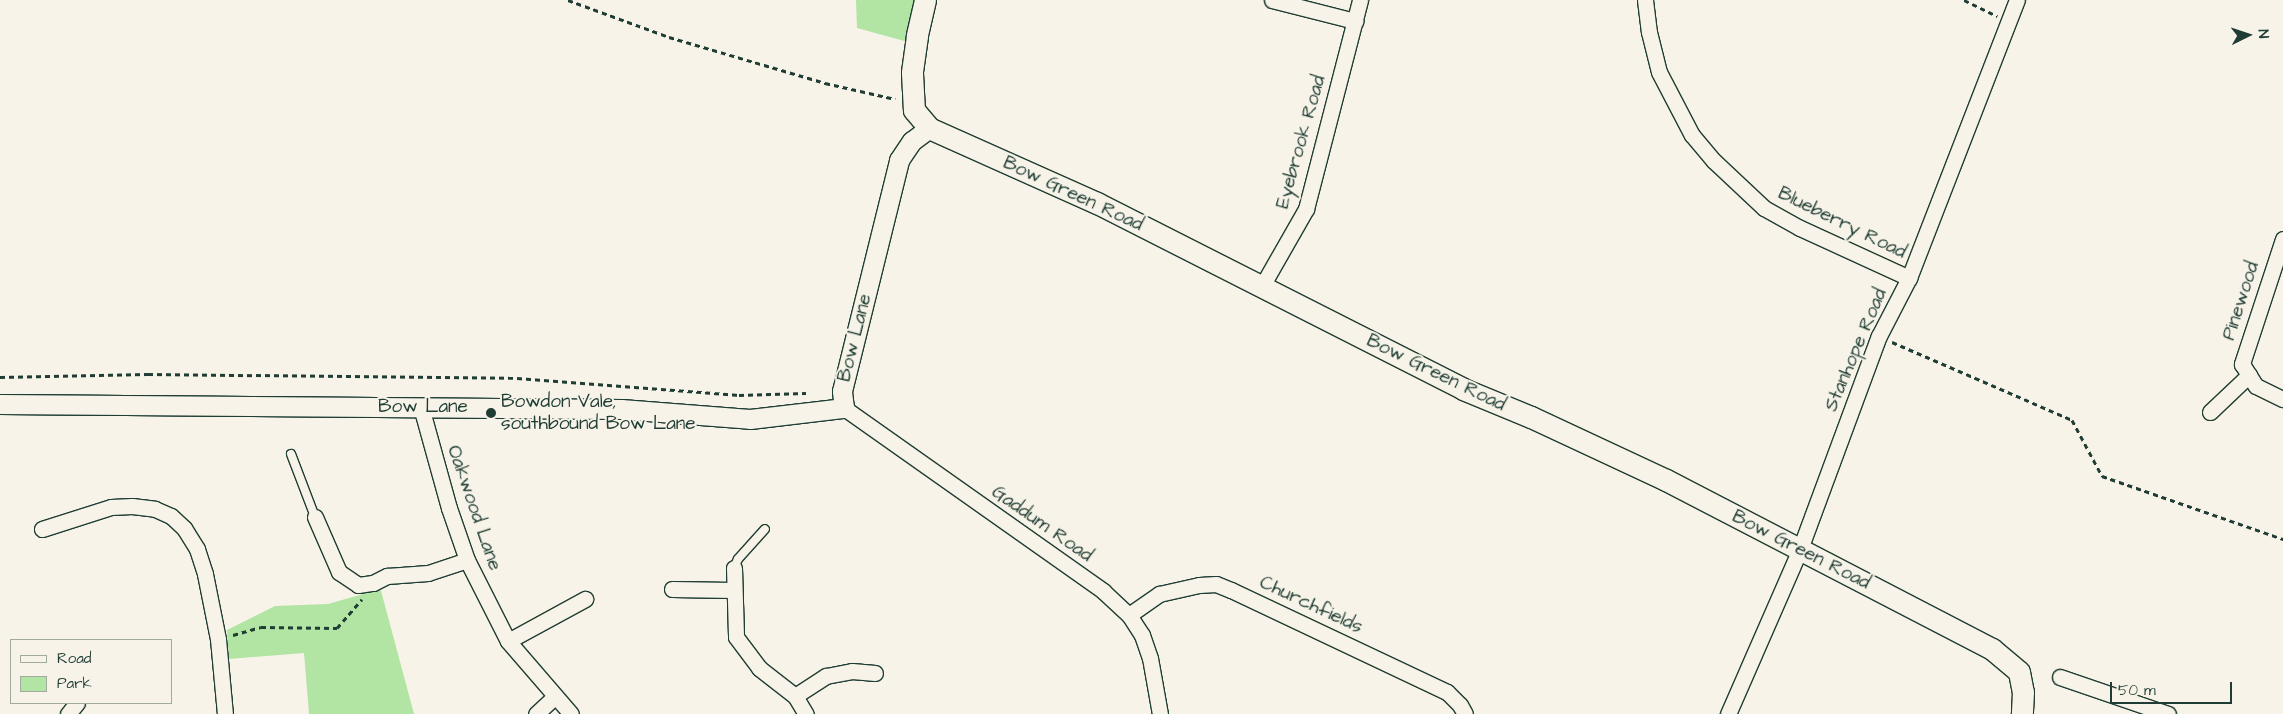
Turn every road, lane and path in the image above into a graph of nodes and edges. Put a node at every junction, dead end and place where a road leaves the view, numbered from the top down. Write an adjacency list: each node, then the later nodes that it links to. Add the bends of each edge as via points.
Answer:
1 (568, 0): 10 (path, via 669,37 742,59 824,83)
2 (925, 0): 10 (main road, Bow Green Road, via 912,73)
3 (1272, 0): 8 (street)
4 (1360, 0): 8 (street, Eyebrook Road)
5 (1645, 0): 13 (street, Blueberry Road, via 1659,72 1692,135 1714,161 1764,208)
6 (1964, 0): 9 (path)
7 (2017, 0): 9 (street, Stanhope Road)
8 (1354, 21): 14 (street, Eyebrook Road, via 1306,209)
9 (2009, 22): 13 (street, Stanhope Road)
10 (914, 103): 11 (main road, Bow Green Road, via 914,110)
11 (929, 128): 14 (main road, Bow Green Road, via 1097,204); 22 (street, Bow Lane, via 912,141 899,160 842,391)
12 (2283, 239): 16 (street, Pinewood, via 2242,364)
13 (1909, 278): 15 (street, Stanhope Road)
14 (1262, 286): 29 (main road, Bow Green Road, via 1454,385 1666,480)
15 (1879, 336): 28 (path, via 2072,420 2102,476); 29 (street, Stanhope Road)
16 (2249, 375): 19 (street, via 2256,386); 23 (street)
17 (0, 377): 18 (path, via 148,374 516,378 739,395)
18 (810, 393)
19 (2283, 399)
20 (0, 404): 21 (street, Bow Lane)
21 (421, 407): 22 (street, Bow Lane, via 620,409 750,420); 30 (street, Oakwood Lane)
22 (844, 408): 36 (street, Gaddum Road, via 1103,591)
23 (2210, 412)
24 (291, 454): 25 (lane)
25 (316, 517): 32 (street, via 339,572 358,585)
26 (42, 528): 37 (street, via 110,507 155,509 170,516 184,528 196,549 205,574)
27 (765, 529): 31 (lane)
28 (2283, 539)
29 (1800, 549): 49 (street, Stanhope Road); 50 (main road, Bow Green Road, via 1992,649 2019,672 2023,692)
30 (467, 560): 32 (street, via 428,572 386,576); 38 (street, Oakwood Lane)
31 (734, 568): 34 (street)
32 (370, 584): 37 (path, via 365,597 337,628 261,627)
33 (672, 590): 34 (street)
34 (733, 590): 41 (street, via 736,637 759,668)
35 (584, 599): 38 (street)
36 (1129, 615): 47 (street, Gaddum Road, via 1142,635 1150,658); 48 (street, Churchfields, via 1159,594 1216,584 1447,692)
37 (218, 639): 43 (street)
38 (508, 640): 42 (street, Oakwood Lane)
39 (875, 673): 41 (street, via 852,671 826,676)
40 (2060, 677): 51 (street)
41 (795, 696): 46 (street)
42 (554, 697): 44 (street); 45 (street, Oakwood Lane)
43 (225, 714)
44 (536, 714)
45 (570, 714)
46 (806, 714)
47 (1160, 714)
48 (1465, 714)
49 (1728, 714)
50 (2022, 714)
51 (2168, 714)

